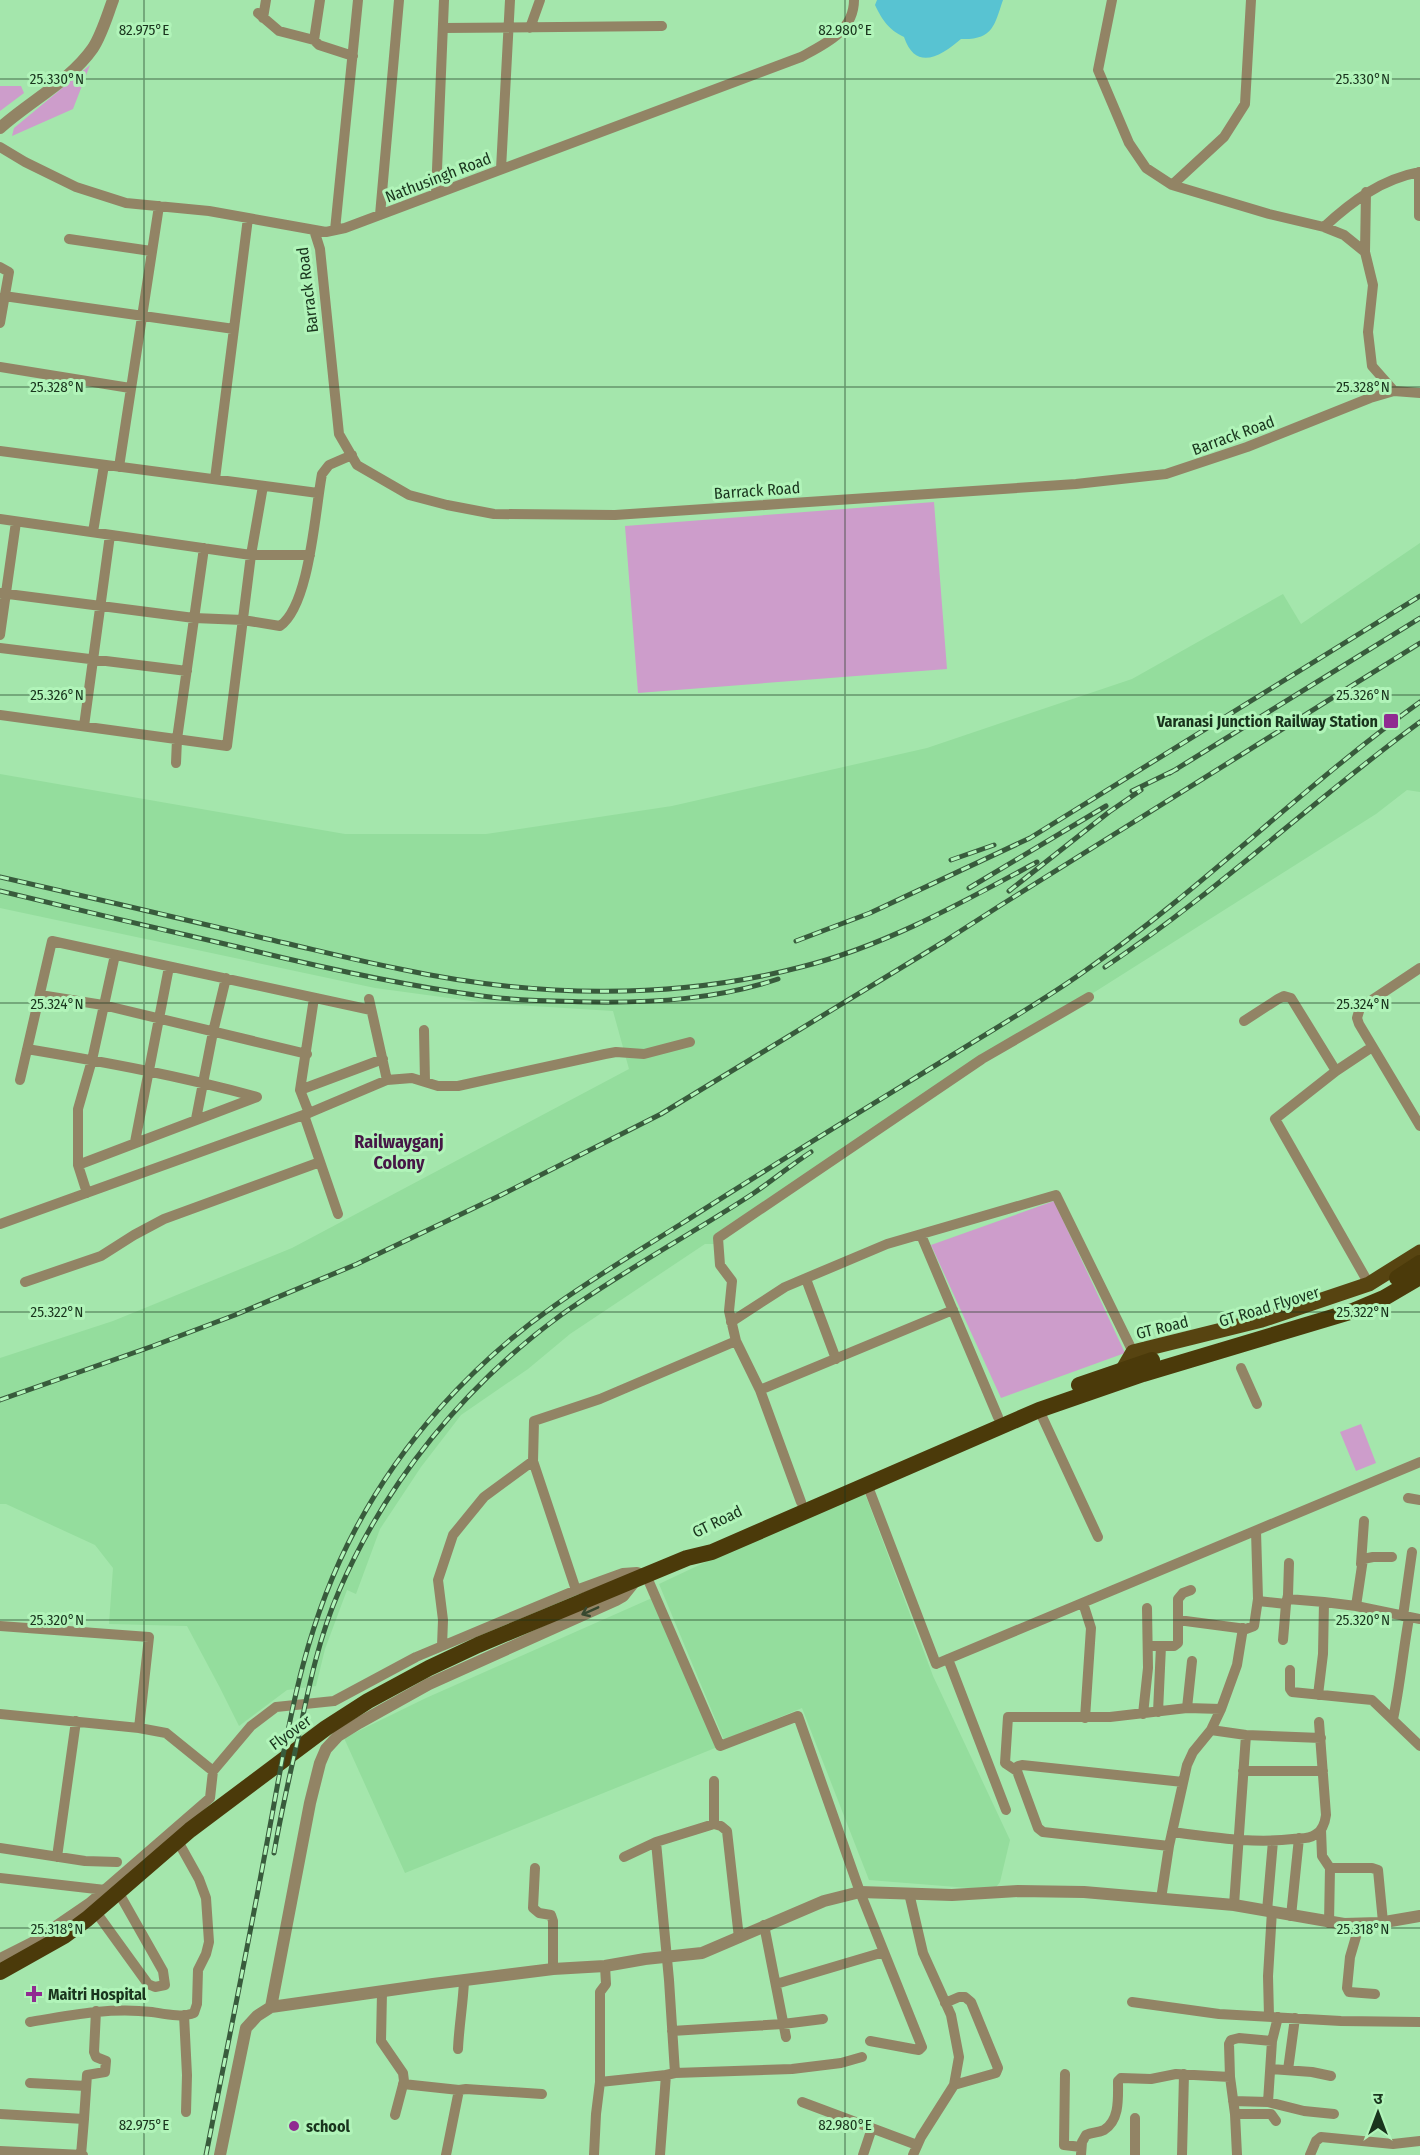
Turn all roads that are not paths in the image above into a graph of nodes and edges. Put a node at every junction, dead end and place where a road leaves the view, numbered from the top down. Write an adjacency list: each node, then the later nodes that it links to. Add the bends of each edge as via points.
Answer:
1 (113, 0): 18 (street, via 93,48 64,78)
2 (266, 0): 16 (street, via 261,15 279,31)
3 (320, 0): 16 (street)
4 (358, 0): 17 (street)
5 (399, 0): 26 (street)
6 (444, 0): 13 (street)
7 (510, 0): 14 (street)
8 (540, 0): 15 (street)
9 (854, 0): 20 (street, Nathusingh Road, via 849,22 832,40 801,57)
10 (1112, 0): 22 (street, via 1098,70 1129,143 1146,168)
11 (1251, 0): 22 (street, via 1245,104 1224,137)
12 (662, 26): 15 (street)
13 (443, 28): 14 (street); 24 (street)
14 (508, 28): 15 (street); 20 (street)
15 (530, 28)
16 (314, 40): 17 (street)
17 (353, 56): 31 (street)
18 (0, 128)
19 (0, 147): 25 (street, Nathusingh Road, via 76,188 126,203)
20 (501, 170): 24 (street, Nathusingh Road)
21 (1420, 172): 23 (street, via 1401,175); 27 (street)
22 (1172, 185): 29 (street)
23 (1366, 192): 29 (street); 34 (street)
24 (436, 194): 26 (street, Nathusingh Road)
25 (159, 206): 28 (street, Nathusingh Road); 33 (street)
26 (380, 215): 31 (street, Nathusingh Road)
27 (1419, 216)
28 (248, 218): 30 (street, Nathusingh Road); 39 (street)
29 (1324, 227): 34 (street, via 1344,235)
30 (314, 230): 31 (street, Nathusingh Road); 45 (street, Barrack Road, via 320,249 339,434)
31 (335, 230)
32 (69, 239): 33 (street)
33 (151, 251): 37 (street)
34 (1365, 252): 42 (street, via 1373,285 1368,332 1372,366)
35 (0, 267): 36 (street, via 9,272)
36 (4, 296): 37 (street); 38 (street)
37 (141, 316): 39 (street); 41 (street)
38 (0, 323)
39 (234, 329): 48 (street)
40 (0, 367): 41 (street)
41 (130, 388): 47 (street)
42 (1394, 391): 43 (street); 45 (street, Barrack Road, via 1166,474 1076,484 615,515 494,514 447,506 409,495 357,465)
43 (1420, 393)
44 (0, 451): 46 (street)
45 (352, 455): 50 (street, via 329,465 322,474)
46 (104, 465): 47 (street); 53 (street)
47 (119, 467): 48 (street)
48 (215, 479): 49 (street)
49 (263, 486): 50 (street); 56 (street)
50 (318, 493): 57 (street)
51 (0, 519): 52 (street)
52 (16, 522): 53 (street); 58 (street)
53 (93, 532): 54 (street)
54 (110, 535): 55 (street); 59 (street)
55 (204, 548): 56 (street); 60 (street)
56 (251, 555): 57 (street); 61 (street)
57 (310, 555): 61 (street, via 288,621 280,626)
58 (3, 594): 59 (street); 62 (street)
59 (101, 606): 60 (street); 64 (street)
60 (194, 618): 61 (street); 65 (street)
61 (243, 621): 68 (street, via 227,746)
62 (0, 635)
63 (0, 648): 64 (street)
64 (94, 658): 65 (street); 67 (street)
65 (187, 671): 68 (street)
66 (0, 715): 67 (street)
67 (84, 726): 68 (street)
68 (177, 739): 69 (street)
69 (176, 763)
70 (115, 955): 71 (street); 74 (street, via 52,941); 77 (street)
71 (169, 967): 73 (street); 78 (street)
72 (1420, 968): 83 (street, via 1360,1008 1359,1024)
73 (226, 978): 76 (street); 81 (street)
74 (40, 995): 77 (street); 84 (street)
75 (1089, 997): 113 (street, via 982,1059 718,1238 720,1265 732,1281)
76 (315, 998): 85 (street); 86 (street, via 370,1004)
77 (102, 1005): 78 (street); 87 (street)
78 (160, 1018): 81 (street); 88 (street)
79 (1244, 1021): 89 (street, via 1284,996 1291,998)
80 (424, 1030): 93 (street)
81 (213, 1032): 85 (street); 92 (street)
82 (690, 1042): 93 (street, via 644,1054 605,1054 458,1086)
83 (1372, 1047): 89 (street); 97 (street)
84 (27, 1048): 87 (street); 90 (street)
85 (307, 1054): 94 (street)
86 (383, 1059): 91 (street); 94 (street)
87 (92, 1060): 88 (street); 100 (street, via 78,1109)
88 (148, 1071): 92 (street); 98 (street)
89 (1336, 1071): 111 (street, via 1275,1119)
90 (20, 1080)
91 (387, 1080): 93 (street, via 412,1078); 95 (street)
92 (203, 1082): 96 (street); 96 (street, via 257,1097)
93 (425, 1082)
94 (300, 1090): 95 (street)
95 (307, 1114): 99 (street); 101 (street)
96 (196, 1119): 98 (street)
97 (1420, 1126)
98 (135, 1142): 100 (street)
99 (320, 1162): 102 (street); 109 (street, via 164,1219 101,1257)
100 (78, 1165): 101 (street)
101 (87, 1193): 103 (street)
102 (338, 1214)
103 (0, 1224)
104 (921, 1235): 108 (street, via 888,1244); 112 (street); 116 (street, via 1056,1195)
105 (1420, 1252): 111 (main road, GT Road)
106 (1420, 1263): 116 (highway, GT Road Flyover, via 1379,1288 1349,1300)
107 (1420, 1277): 116 (highway, GT Road Flyover, via 1353,1311)
108 (806, 1279): 113 (street, via 784,1287); 115 (street)
109 (26, 1282)
110 (1420, 1282): 118 (main road, GT Road, via 1353,1315 1146,1380)
111 (1369, 1284): 116 (main road, GT Road)
112 (953, 1310): 115 (street); 122 (street)
113 (731, 1322): 114 (street)
114 (736, 1341): 119 (street); 123 (street, via 600,1399 534,1421)
115 (836, 1359): 119 (street)
116 (1139, 1363): 118 (highway, GT Road Flyover); 118 (main road, GT Road)
117 (1241, 1368): 120 (street)
118 (1124, 1375): 121 (highway, GT Road)
119 (760, 1390): 128 (street)
120 (1257, 1404)
121 (1037, 1406): 122 (highway, GT Road); 125 (highway, GT Road); 131 (street)
122 (998, 1417): 128 (highway, GT Road)
123 (533, 1461): 138 (street); 151 (street, via 484,1497 453,1535 438,1580)
124 (1420, 1462): 130 (street)
125 (867, 1484): 134 (highway, GT Road, via 712,1552); 154 (street, via 936,1664)
126 (1408, 1498): 127 (street)
127 (1420, 1500)
128 (801, 1502): 134 (highway, GT Road, via 705,1545)
129 (1364, 1521): 136 (street)
130 (1256, 1531): 140 (street); 143 (street)
131 (1098, 1537)
132 (1412, 1552): 146 (street)
133 (1392, 1557): 136 (street, via 1366,1558)
134 (687, 1558): 137 (highway, Flyover)
135 (1289, 1563): 141 (street)
136 (1361, 1564): 144 (street)
137 (641, 1577): 138 (street, via 637,1572 623,1573); 164 (street, one-way to 164, via 616,1600); 198 (street, via 720,1746 798,1716); 216 (highway, Flyover, via 478,1645 368,1701 190,1830 79,1925)
138 (576, 1590): 151 (street)
139 (1191, 1590): 147 (street, via 1179,1599)
140 (1258, 1601): 141 (street); 149 (street, via 1254,1626)
141 (1287, 1602): 142 (street); 150 (street)
142 (1324, 1602): 144 (street); 158 (street)
143 (1083, 1603): 154 (street); 165 (street, via 1091,1628)
144 (1356, 1606): 146 (street)
145 (1147, 1608): 152 (street)
146 (1411, 1617): 166 (street)
147 (1179, 1620): 149 (street); 153 (street, via 1178,1643)
148 (0, 1626): 169 (street, via 149,1637)
149 (1243, 1628): 160 (street, via 1237,1665)
150 (1283, 1640)
151 (442, 1646): 157 (street)
152 (1148, 1646): 153 (street); 163 (street)
153 (1161, 1646): 161 (street)
154 (948, 1659): 180 (street)
155 (1191, 1661): 159 (street)
156 (1290, 1670): 158 (street, via 1292,1692)
157 (355, 1690): 164 (street); 174 (street, via 334,1701 276,1707 251,1726)
158 (1318, 1695): 166 (street, via 1372,1700)
159 (1187, 1708): 160 (street); 161 (street)
160 (1221, 1709): 170 (street)
161 (1158, 1712): 163 (street)
162 (0, 1714): 167 (street)
163 (1143, 1714): 165 (street)
164 (368, 1717): 223 (street, via 338,1736 320,1763)
165 (1085, 1718): 175 (street, via 1008,1717 1005,1763)
166 (1393, 1719): 173 (street)
167 (76, 1721): 169 (street); 191 (street)
168 (1319, 1722): 172 (street)
169 (140, 1728): 174 (street, via 166,1733)
170 (1211, 1730): 171 (street); 179 (street, via 1193,1752)
171 (1246, 1735): 172 (street); 177 (street)
172 (1321, 1738): 176 (street)
173 (1420, 1746)
174 (213, 1771): 183 (street, via 210,1798)
175 (1017, 1771): 179 (street, via 1022,1765); 189 (street, via 1038,1828 1043,1832)
176 (1323, 1771): 177 (street); 182 (street, via 1326,1815)
177 (1243, 1772): 186 (street)
178 (714, 1781): 181 (street)
179 (1183, 1782): 184 (street)
180 (1006, 1810)
181 (714, 1824): 187 (street); 210 (street, via 727,1831)
182 (1321, 1830): 185 (street, via 1312,1837); 195 (street, via 1322,1856)
183 (172, 1831): 197 (street); 225 (street, via 203,1888 209,1941 198,1970 196,2010)
184 (1172, 1832): 186 (street); 189 (street)
185 (1299, 1838): 188 (street); 204 (street)
186 (1238, 1840): 188 (street); 202 (street)
187 (656, 1842): 192 (street); 212 (street)
188 (1273, 1842): 203 (street)
189 (1169, 1846): 200 (street)
190 (0, 1848): 191 (street)
191 (57, 1857): 193 (street)
192 (624, 1857)
193 (117, 1862)
194 (535, 1868): 215 (street, via 533,1908 551,1915 553,1921)
195 (1330, 1868): 206 (street, via 1378,1870); 207 (street)
196 (0, 1878): 197 (street)
197 (109, 1886): 201 (street); 201 (street, via 163,1971 164,1986 148,1984)
198 (860, 1892): 199 (street); 209 (street, via 824,1901); 211 (street)
199 (909, 1893): 200 (street, via 1084,1892); 222 (street, via 923,1953)
200 (1161, 1899): 202 (street)
201 (89, 1903): 213 (street)
202 (1234, 1905): 203 (street)
203 (1270, 1911): 204 (street); 226 (street, via 1268,1976)
204 (1291, 1916): 207 (street)
205 (1420, 1916): 206 (street)
206 (1383, 1922): 208 (street)
207 (1329, 1923): 208 (street)
208 (1360, 1923): 220 (street, via 1350,1957 1347,1988 1353,1993)
209 (764, 1925): 210 (street); 218 (street)
210 (739, 1938): 212 (street, via 702,1953)
211 (884, 1952): 218 (street); 234 (street, via 922,2047 919,2050)
212 (667, 1956): 214 (street); 232 (street)
213 (0, 1958)
214 (605, 1966): 215 (street); 245 (street, via 606,1984 600,1992)
215 (553, 1969): 217 (street)
216 (0, 1972)
217 (464, 1980): 219 (street); 236 (street)
218 (776, 1984): 231 (street)
219 (382, 1992): 223 (street); 247 (street, via 381,2041 403,2073)
220 (1375, 1994)
221 (1132, 2002): 226 (street)
222 (945, 2003): 248 (street, via 959,2057); 248 (street, via 959,1997 968,1999 998,2068 996,2073)
223 (271, 2007): 269 (street, via 246,2028)
224 (96, 2011): 225 (street); 229 (street); 249 (street, via 94,2052 106,2061 105,2072 87,2075)
225 (184, 2015): 255 (street)
226 (1274, 2017): 227 (street); 235 (street)
227 (1295, 2018): 230 (street); 239 (street)
228 (824, 2019): 231 (street)
229 (30, 2022)
230 (1420, 2022)
231 (783, 2024): 232 (street); 233 (street)
232 (672, 2031): 240 (street)
233 (786, 2037)
234 (870, 2041)
235 (1272, 2041): 238 (street); 244 (street, via 1231,2040)
236 (458, 2049)
237 (862, 2057): 240 (street, via 792,2069)
238 (1271, 2069): 239 (street); 254 (street)
239 (1288, 2070): 243 (street)
240 (671, 2074): 245 (street); 272 (street)
241 (1065, 2074): 267 (street, via 1064,2145)
242 (1184, 2074): 244 (street); 267 (street, via 1119,2079 1112,2123 1101,2132 1086,2135); 275 (street)
243 (1331, 2076)
244 (1230, 2077): 252 (street)
245 (600, 2082): 271 (street)
246 (30, 2083): 249 (street)
247 (403, 2084): 250 (street); 259 (street)
248 (954, 2085): 265 (street)
249 (86, 2086): 261 (street)
250 (459, 2090): 251 (street); 270 (street)
251 (542, 2094)
252 (1233, 2101): 254 (street); 257 (street)
253 (802, 2102): 263 (street)
254 (1268, 2102): 258 (street)
255 (186, 2112)
256 (0, 2114): 261 (street)
257 (1235, 2114): 262 (street, via 1271,2114); 276 (street)
258 (1334, 2114)
259 (395, 2115)
260 (1135, 2118): 274 (street)
261 (84, 2119): 268 (street)
262 (1276, 2121)
263 (872, 2128): 265 (street); 273 (street)
264 (1420, 2140): 277 (street, via 1393,2144 1321,2137)
265 (915, 2150)
266 (0, 2151): 268 (street)
267 (1081, 2151)
268 (82, 2155)
269 (220, 2155)
270 (446, 2155)
271 (594, 2155)
272 (660, 2155)
273 (862, 2155)
274 (1135, 2155)
275 (1182, 2155)
276 (1237, 2155)
277 (1310, 2155)

